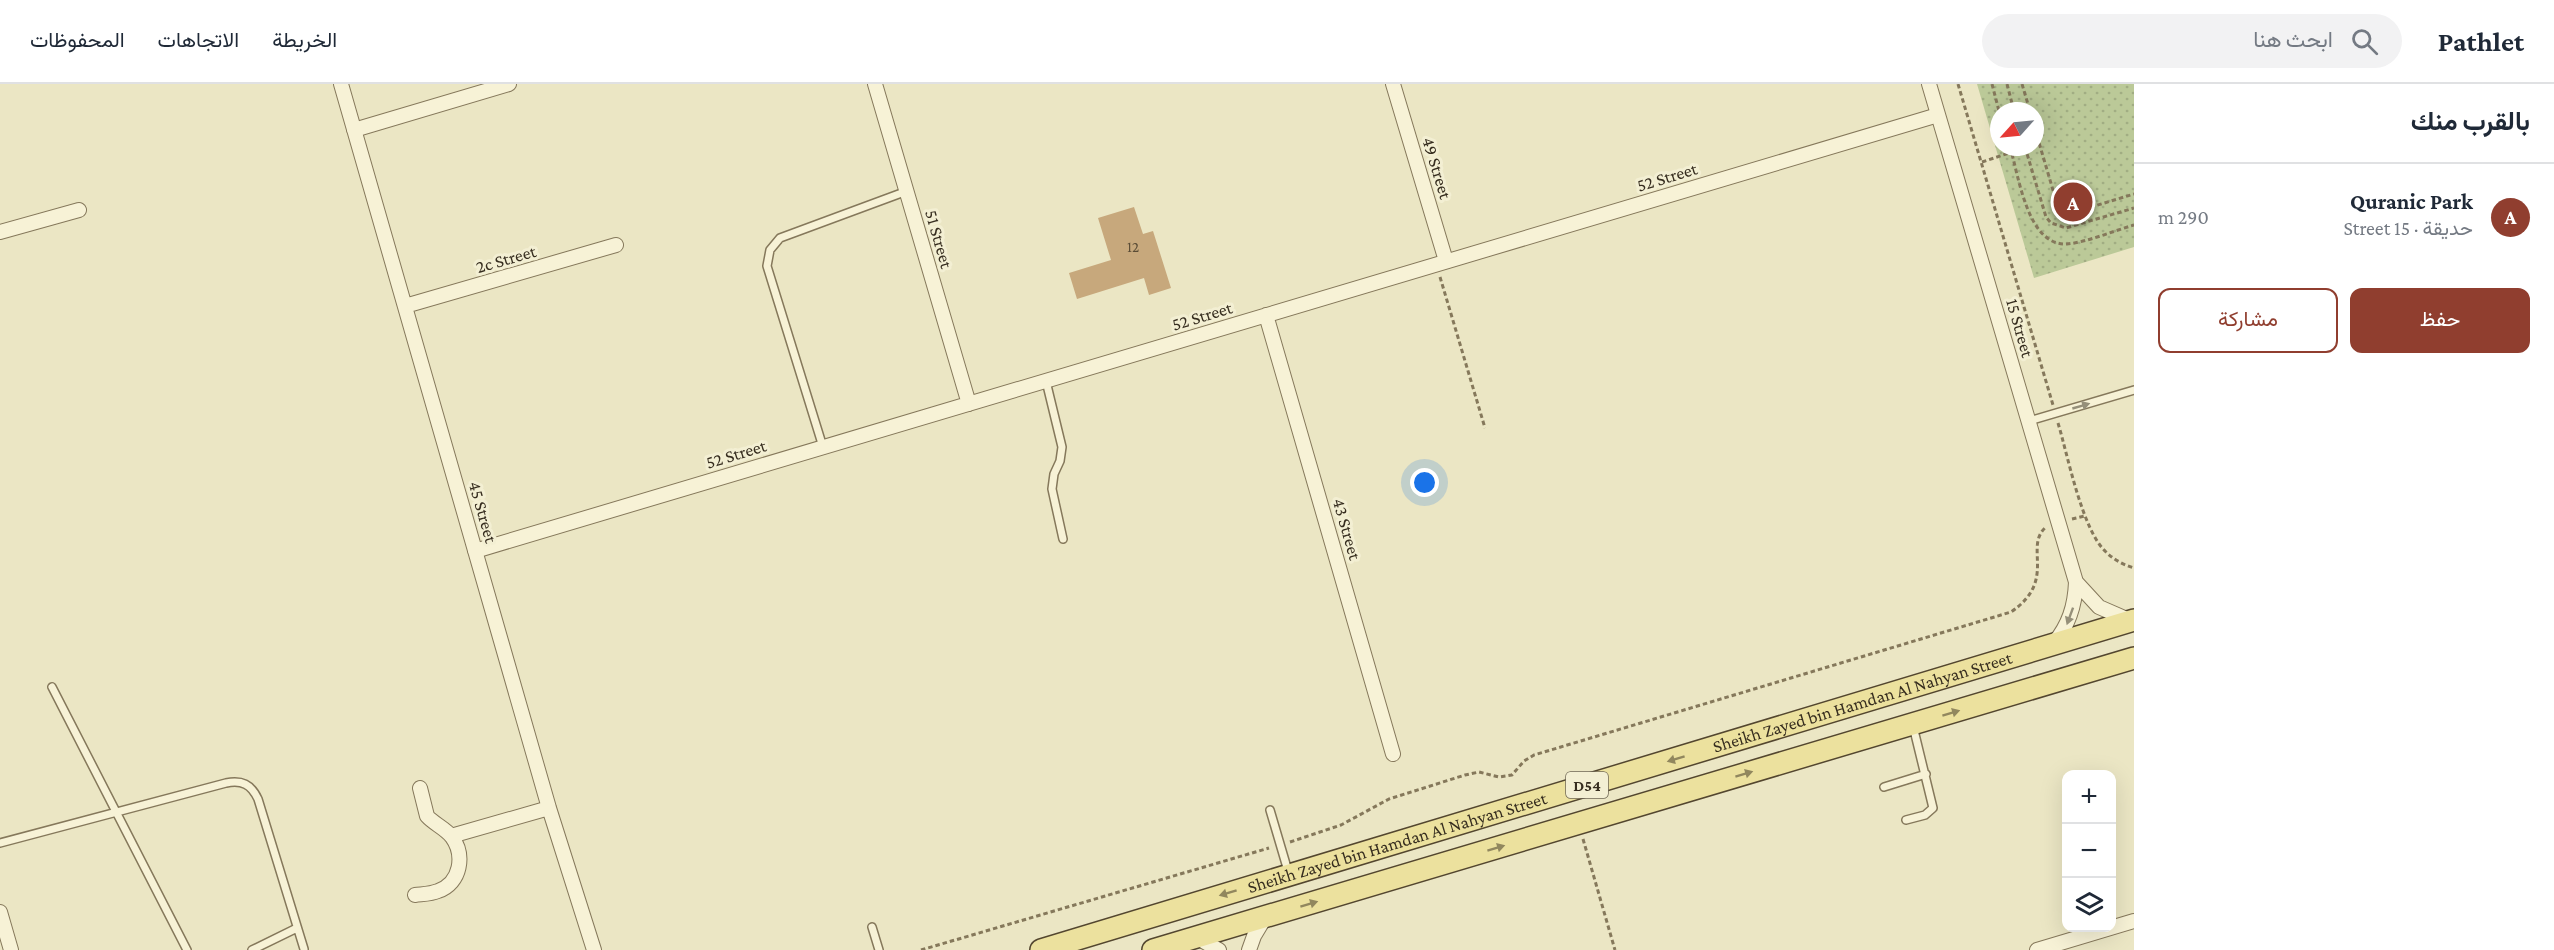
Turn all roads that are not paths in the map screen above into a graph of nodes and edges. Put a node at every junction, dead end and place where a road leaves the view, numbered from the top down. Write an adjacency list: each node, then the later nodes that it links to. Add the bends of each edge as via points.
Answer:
1 (341, 84): 7 (street, 45 Street)
2 (876, 84): 8 (street, 51 Street)
3 (1393, 84): 12 (street, 49 Street)
4 (1929, 84): 6 (street, 15 Street)
5 (503, 85): 7 (street)
6 (1938, 115): 12 (street, 52 Street); 18 (street, 15 Street)
7 (354, 130): 13 (street, 45 Street)
8 (907, 191): 17 (street, 51 Street); 19 (lane, via 780,238 770,250 767,266)
9 (80, 210): 10 (street)
10 (0, 232)
11 (616, 245): 13 (street, 2c Street)
12 (1441, 263): 14 (street, 52 Street)
13 (405, 306): 21 (street, 45 Street)
14 (1266, 315): 15 (street, 52 Street); 28 (street, 43 Street)
15 (1046, 381): 17 (street, 52 Street); 20 (lane, via 1062,447 1052,489)
16 (2134, 390): 18 (lane, one-way to 16)
17 (969, 404): 19 (street, 52 Street)
18 (2029, 421): 22 (street, 15 Street)
19 (823, 447): 21 (street, 52 Street)
20 (1063, 539)
21 (475, 551): 32 (street, 45 Street)
22 (2076, 582): 23 (street, 15 Street, via 2099,607); 24 (street, 15 Street, one-way to 24, via 2071,617)
23 (2132, 621): 24 (main road, Sheikh Zayed bin Hamdan Al Nahyan Street / D54)
24 (2052, 646): 38 (main road, Sheikh Zayed bin Hamdan Al Nahyan Street / D54, one-way to 38)
25 (2134, 658): 27 (main road, Sheikh Zayed bin Hamdan Al Nahyan Street / D54, one-way to 25)
26 (52, 687): 34 (lane)
27 (1912, 724): 29 (lane); 41 (main road, Sheikh Zayed bin Hamdan Al Nahyan Street / D54, one-way to 27)
28 (1393, 754)
29 (1926, 774): 30 (lane); 35 (lane, via 1933,808 1925,815)
30 (1884, 787)
31 (420, 788): 36 (street, via 427,816)
32 (549, 808): 36 (street); 50 (street, 45 Street)
33 (1270, 810): 38 (lane)
34 (117, 812): 37 (lane); 44 (lane, via 236,781 246,783 258,799); 48 (lane)
35 (1906, 820)
36 (451, 836): 39 (street, via 460,855 456,876 440,891)
37 (0, 843)
38 (1289, 874): 52 (main road, Sheikh Zayed bin Hamdan Al Nahyan Street / D54, one-way to 52)
39 (415, 895)
40 (0, 912): 47 (street)
41 (1266, 916): 45 (main road, Sheikh Zayed bin Hamdan Al Nahyan Street / D54); 55 (street)
42 (2134, 921): 56 (street)
43 (872, 927): 51 (lane)
44 (297, 928): 46 (lane); 49 (lane)
45 (1196, 937): 53 (main road, Sheikh Zayed bin Hamdan Al Nahyan Street / D54); 54 (street)
46 (304, 949)
47 (11, 950)
48 (187, 950)
49 (252, 950)
50 (594, 950)
51 (879, 950)
52 (1041, 950)
53 (1153, 950)
54 (1219, 950)
55 (1249, 950)
56 (2037, 950)

